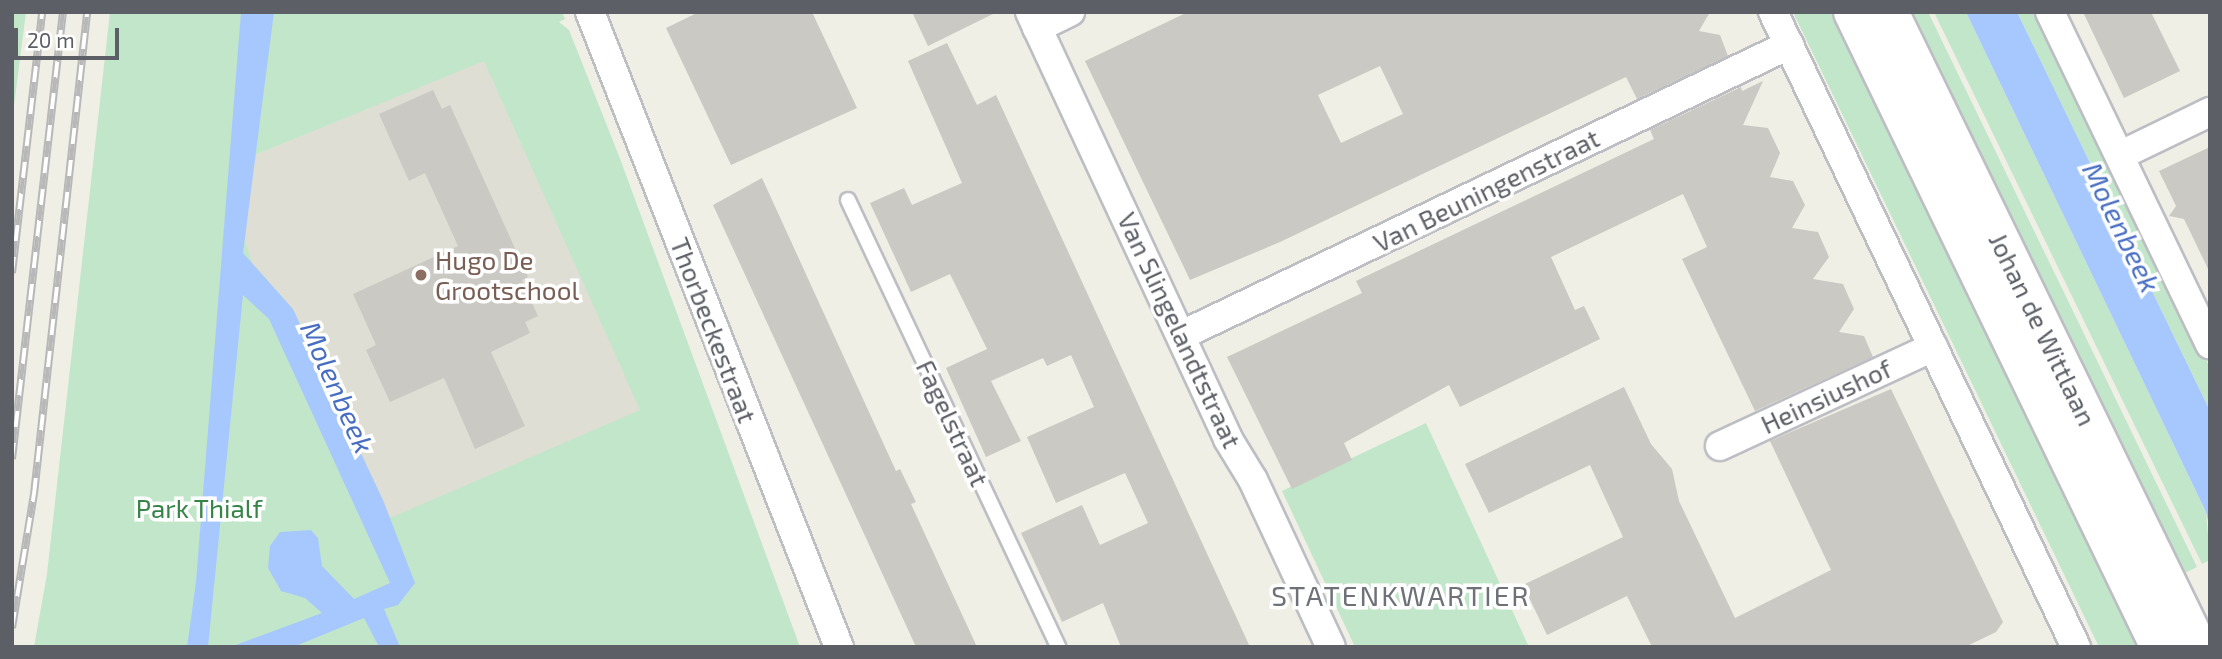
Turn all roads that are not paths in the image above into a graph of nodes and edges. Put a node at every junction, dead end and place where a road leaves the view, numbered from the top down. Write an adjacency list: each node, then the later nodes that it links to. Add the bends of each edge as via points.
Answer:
1 (590, 12): 17 (street, Thorbeckestraat)
2 (1070, 12): 7 (street)
3 (1773, 12): 8 (street)
4 (1853, 12): 20 (main road, Johan de Wittlaan)
5 (1889, 12): 21 (main road, Johan de Wittlaan)
6 (2050, 12): 10 (street)
7 (1034, 20): 12 (street, Van Slingelandtstraat)
8 (1789, 45): 12 (street, Van Beuningenstraat); 14 (street)
9 (2210, 112): 10 (street)
10 (2121, 155): 13 (street)
11 (848, 200): 18 (lane, Fagelstraat)
12 (1182, 335): 19 (street, Van Slingelandtstraat)
13 (2210, 344)
14 (1933, 347): 15 (street, Heinsiushof); 16 (street)
15 (1720, 446)
16 (2066, 643)
17 (839, 647)
18 (1058, 647)
19 (1331, 647)
20 (2160, 647)
21 (2197, 647)

